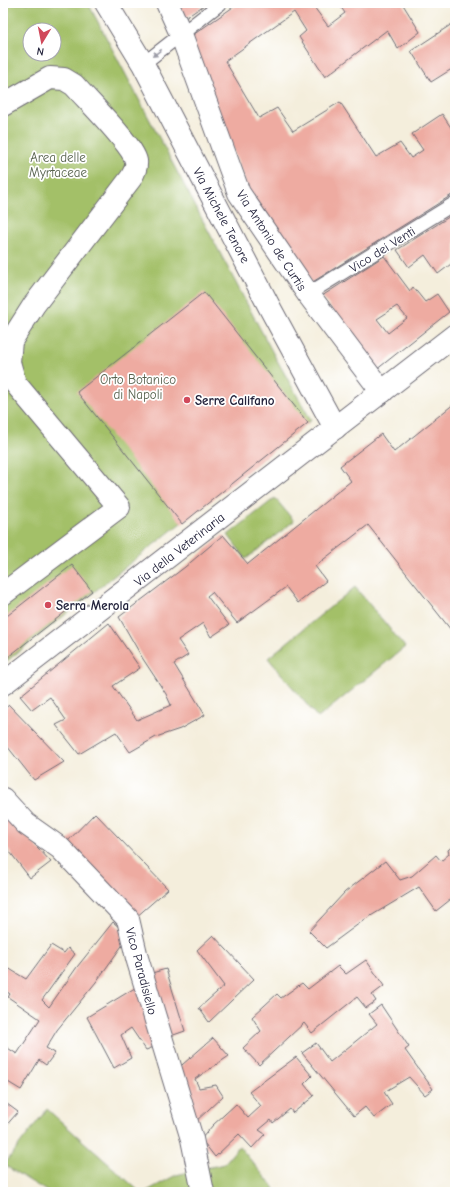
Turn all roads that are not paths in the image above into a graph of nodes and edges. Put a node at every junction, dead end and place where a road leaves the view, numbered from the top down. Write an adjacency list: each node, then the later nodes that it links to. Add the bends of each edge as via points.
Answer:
1 (106, 3): 5 (street, Via Michele Tenore)
2 (168, 3): 4 (street, Via Antonio de Curtis)
3 (221, 3): 4 (lane)
4 (181, 34): 5 (lane, one-way to 5); 7 (street, Via Antonio de Curtis)
5 (143, 64): 9 (street, Via Michele Tenore)
6 (3, 105): 14 (street, via 50,78 64,79 74,85 129,146 136,160 131,178 18,329 11,341 9,362 15,383 119,507)
7 (239, 193): 9 (street); 10 (street, Via Antonio de Curtis)
8 (455, 203): 10 (lane, Vico dei Venti)
9 (217, 206): 13 (street, Via Michele Tenore)
10 (308, 294): 12 (street, Via Antonio de Curtis)
11 (455, 335): 12 (street, Via della Veterinaria)
12 (382, 392): 13 (street, Via della Veterinaria)
13 (335, 428): 15 (street, Via della Veterinaria)
14 (3, 594)
15 (3, 684)
16 (3, 799): 17 (street, Vico Paradisiello, via 26,824 60,848 128,919 137,958 193,1144)
17 (203, 1192)

